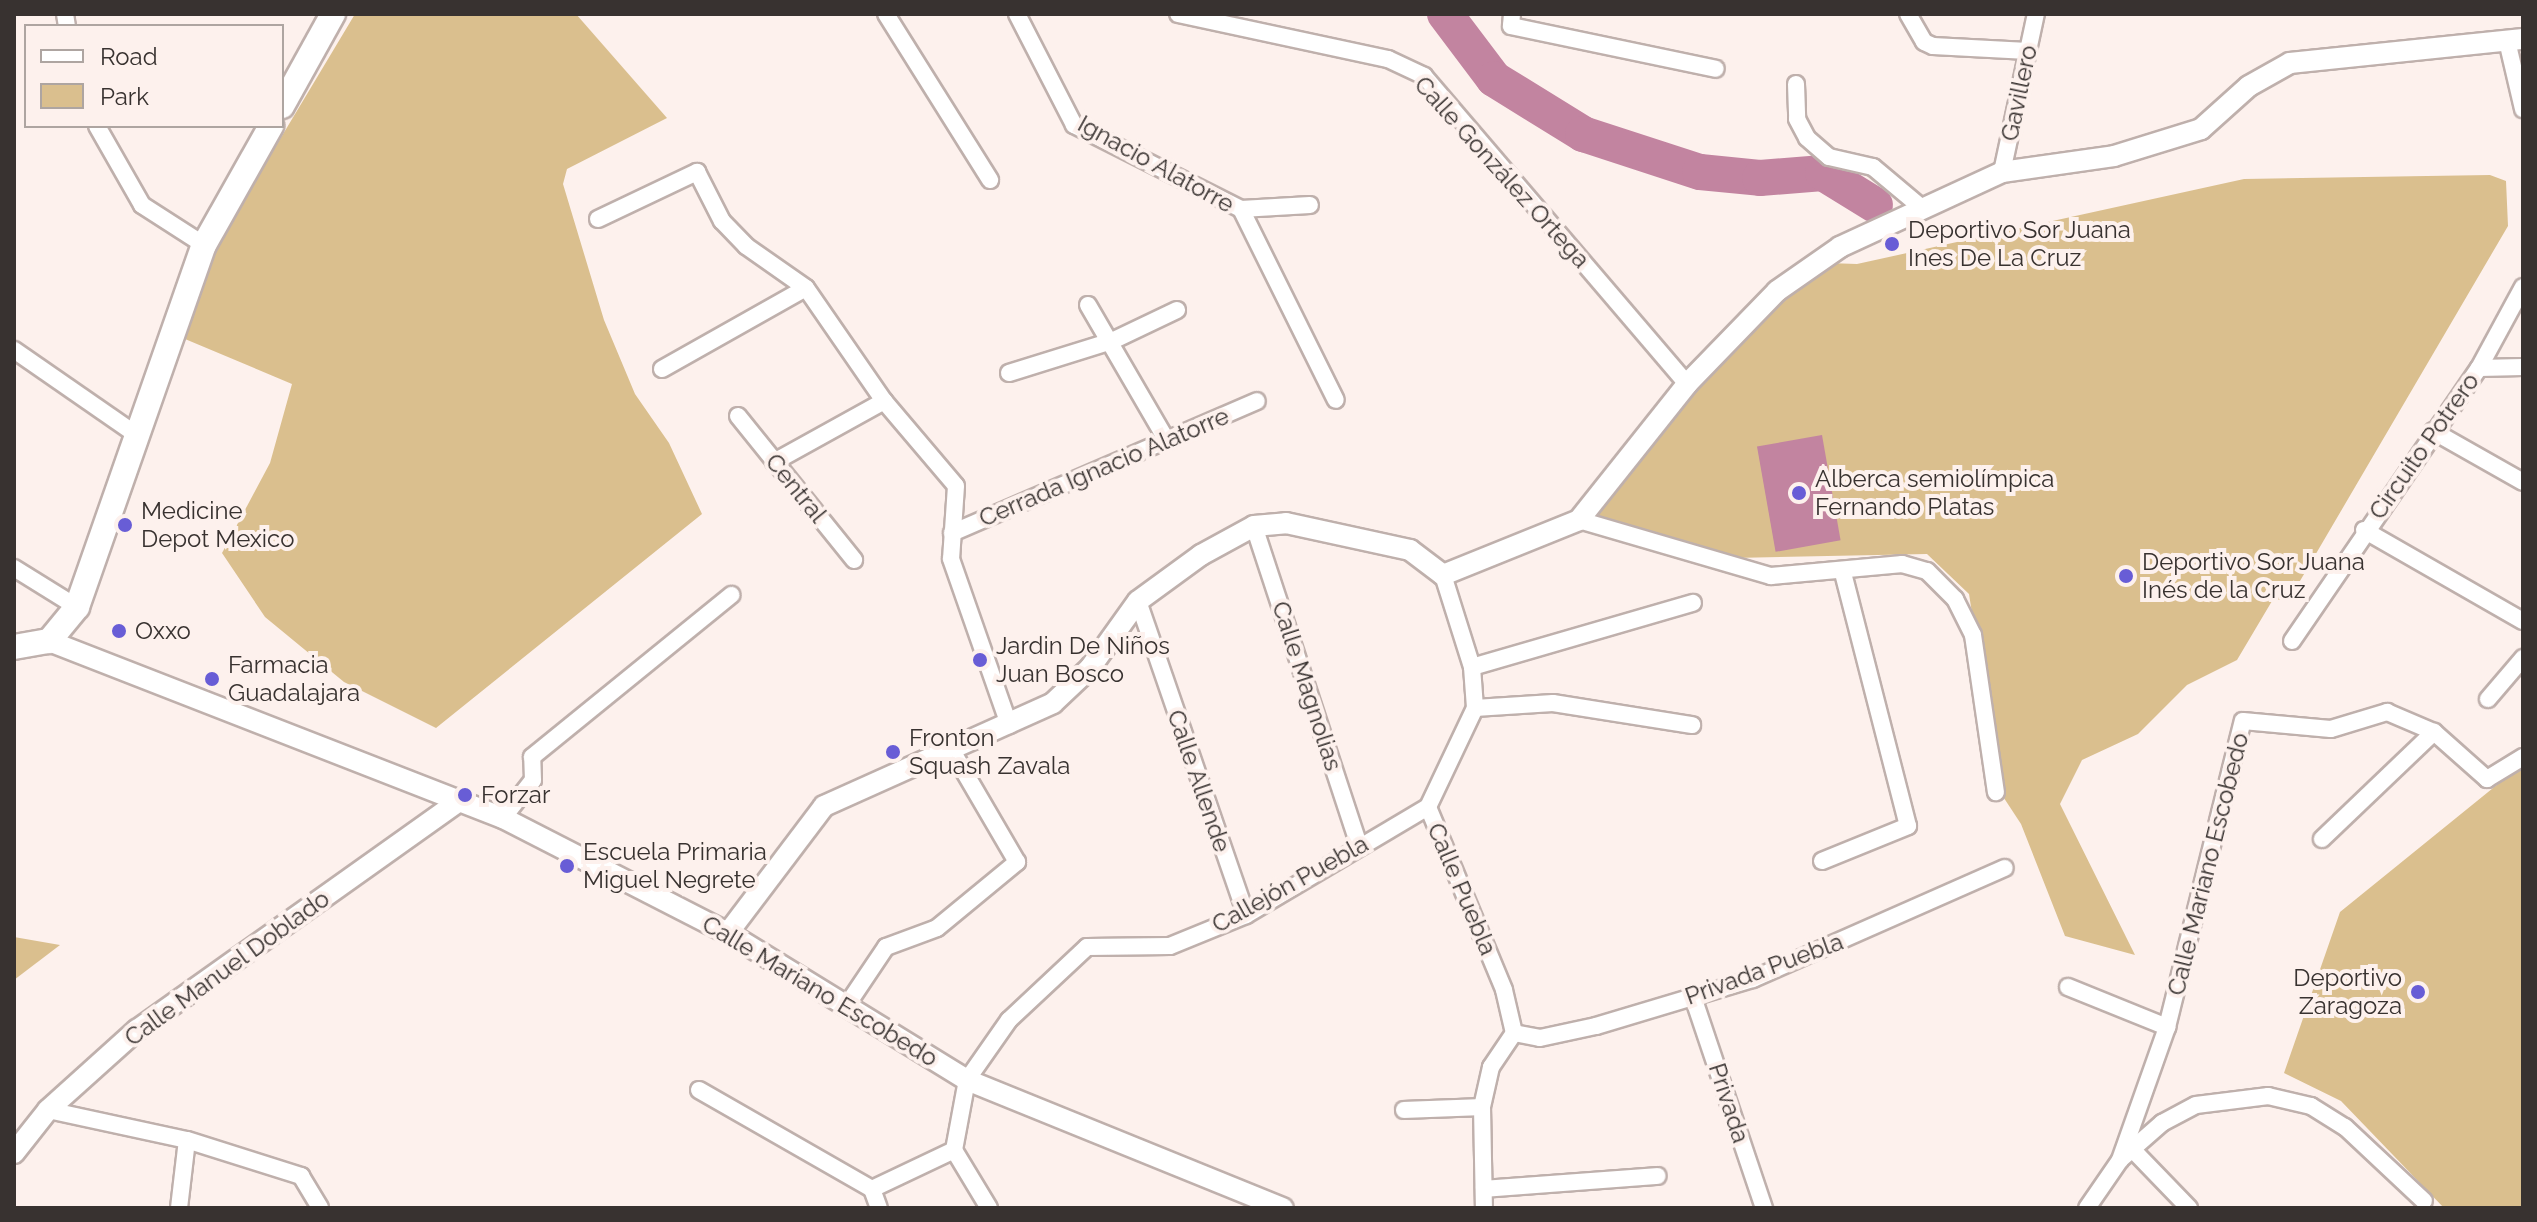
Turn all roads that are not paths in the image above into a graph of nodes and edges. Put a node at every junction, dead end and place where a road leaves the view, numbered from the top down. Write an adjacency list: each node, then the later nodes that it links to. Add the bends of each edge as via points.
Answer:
1 (333, 14): 12 (main road)
2 (886, 14): 17 (street)
3 (1017, 14): 20 (street, Ignacio Alatorre, via 1074,125)
4 (1178, 14): 33 (street, Calle González Ortega, via 1388,59 1424,76)
5 (1512, 14): 10 (street, via 1511,26)
6 (1908, 14): 9 (street, via 1924,42 1933,46)
7 (2036, 14): 9 (street, Gavillero)
8 (2516, 42): 13 (street); 16 (street, via 2290,63 2249,86 2201,129 2114,156)
9 (2028, 51): 16 (street, Gavillero)
10 (1716, 69)
11 (1796, 84): 19 (street, via 1797,119 1807,138 1829,157 1873,167)
12 (284, 102)
13 (2523, 109)
14 (98, 128): 22 (street, via 142,205)
15 (270, 128): 22 (main road)
16 (2002, 172): 19 (street)
17 (990, 180)
18 (1310, 205): 20 (street)
19 (1922, 208): 33 (street, via 1840,247 1777,291)
20 (1241, 209): 34 (street, Ignacio Alatorre)
21 (598, 219): 24 (street, via 697,172 722,221 746,246)
22 (204, 245): 39 (main road)
23 (2523, 287): 30 (street, Circuito Potrero)
24 (806, 288): 31 (street); 35 (street)
25 (1088, 305): 27 (street)
26 (1177, 310): 27 (street)
27 (1112, 341): 32 (street); 40 (street)
28 (14, 350): 39 (street)
29 (2523, 367): 30 (street)
30 (2479, 368): 38 (street, Circuito Potrero)
31 (662, 369)
32 (1009, 373)
33 (1687, 384): 43 (street)
34 (1336, 400)
35 (884, 401): 41 (street); 46 (street, via 956,486)
36 (1257, 401): 40 (street, Cerrada Ignacio Alatorre)
37 (738, 416): 41 (street, Central)
38 (2433, 431): 42 (street); 45 (street, Circuito Potrero)
39 (134, 433): 54 (main road)
40 (1166, 439): 46 (street, Cerrada Ignacio Alatorre)
41 (774, 462): 47 (street, Central)
42 (2523, 482)
43 (1579, 520): 49 (street, via 1771,576); 50 (street)
44 (1254, 526): 50 (street, via 1286,523 1410,550); 52 (street, via 1201,555); 73 (street, Calle Magnolias)
45 (2364, 530): 55 (street); 57 (street, Circuito Potrero)
46 (952, 533): 63 (street, via 951,559)
47 (854, 560)
48 (14, 568): 54 (street)
49 (1843, 572): 68 (street, via 1902,564 1927,571 1955,599 1973,635); 74 (street, via 1908,826)
50 (1443, 575): 60 (street, Calle Puebla)
51 (731, 595): 71 (street, via 532,757 533,780)
52 (1138, 601): 63 (street, via 1090,668 1053,703); 76 (street, Calle Allende)
53 (1693, 603): 60 (street)
54 (77, 607): 56 (main road)
55 (2523, 621)
56 (49, 641): 58 (main road); 69 (street, Calle Mariano Escobedo)
57 (2292, 641)
58 (14, 647)
59 (2523, 658): 61 (street)
60 (1472, 667): 62 (street, Calle Puebla)
61 (2488, 699)
62 (1475, 708): 64 (street, via 1553,703); 70 (street, Calle Puebla)
63 (1009, 725): 66 (street)
64 (1692, 725)
65 (2434, 732): 67 (street, Calle Mariano Escobedo, via 2487,779); 72 (street); 81 (street, Calle Mariano Escobedo, via 2387,712 2331,729 2243,721)
66 (951, 749): 77 (street, via 824,806); 80 (street, via 1017,862 937,928 886,947)
67 (2523, 757)
68 (1996, 792)
69 (458, 802): 71 (street, Calle Mariano Escobedo); 86 (street, Calle Manuel Doblado, via 137,1030)
70 (1428, 807): 73 (street, Callejón Puebla); 82 (street, Calle Puebla, via 1504,990)
71 (503, 818): 77 (street, Calle Mariano Escobedo)
72 (2322, 839)
73 (1359, 846): 76 (street, Callejón Puebla)
74 (1822, 861)
75 (2005, 868): 79 (street, Privada Puebla, via 1824,951)
76 (1246, 915): 83 (street, Callejón Puebla, via 1170,946 1087,947 1009,1020)
77 (728, 933): 80 (street, Calle Mariano Escobedo)
78 (2068, 987): 81 (street)
79 (1693, 997): 82 (street, Privada Puebla, via 1540,1038); 102 (street, Privada)
80 (847, 1005): 83 (street, Calle Mariano Escobedo)
81 (2167, 1027): 91 (street, Calle Mariano Escobedo)
82 (1514, 1033): 85 (street, via 1491,1067)
83 (967, 1080): 89 (street); 100 (street, Calle Mariano Escobedo)
84 (699, 1090): 93 (street)
85 (1482, 1107): 87 (street, via 1442,1104); 94 (street)
86 (48, 1110): 88 (street); 90 (street, Calle Manuel Doblado)
87 (1404, 1110)
88 (187, 1140): 96 (street); 97 (street, via 301,1176)
89 (954, 1150): 93 (street); 99 (street)
90 (14, 1153)
91 (2127, 1155): 95 (street, via 2162,1123 2196,1105 2268,1096 2311,1106 2345,1127); 103 (street, Calle Mariano Escobedo); 104 (street)
92 (1658, 1176): 94 (street)
93 (872, 1189): 98 (street)
94 (1484, 1189): 101 (street)
95 (2424, 1201)
96 (179, 1208)
97 (320, 1208)
98 (879, 1208)
99 (989, 1208)
100 (1283, 1208)
101 (1484, 1208)
102 (1764, 1208)
103 (2087, 1208)
104 (2189, 1208)

